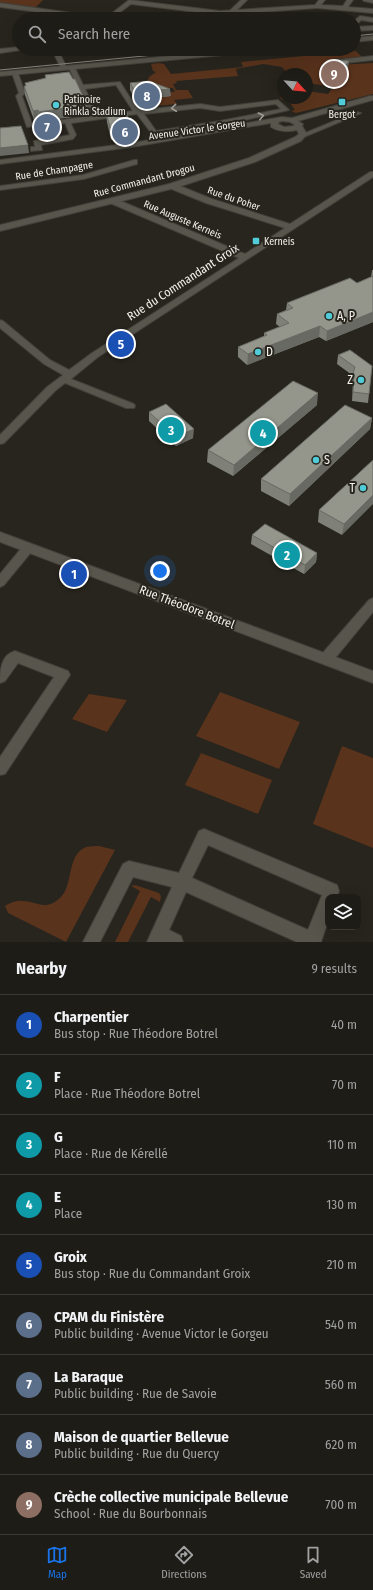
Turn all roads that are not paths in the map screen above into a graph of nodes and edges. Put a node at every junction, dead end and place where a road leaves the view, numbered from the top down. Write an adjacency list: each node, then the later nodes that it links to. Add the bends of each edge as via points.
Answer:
1 (162, 0): 10 (street)
2 (244, 0): 22 (street)
3 (322, 0): 11 (street)
4 (350, 0): 13 (street)
5 (366, 0): 7 (street)
6 (131, 1): 8 (street); 19 (street)
7 (373, 1)
8 (148, 2): 10 (street)
9 (0, 5): 18 (street)
10 (156, 5): 12 (street)
11 (317, 6): 13 (street); 15 (street)
12 (172, 7): 20 (street, via 168,11); 21 (street)
13 (344, 8): 16 (street)
14 (0, 9): 17 (street)
15 (278, 10): 23 (street)
16 (373, 11)
17 (22, 12)
18 (50, 12)
19 (117, 12)
20 (175, 12)
21 (220, 12)
22 (231, 12)
23 (246, 12)
24 (361, 18): 25 (street)
25 (373, 20)
26 (373, 28): 27 (street)
27 (361, 29)
28 (373, 39): 29 (street)
29 (361, 40)
30 (12, 50): 31 (street)
31 (0, 51)
32 (58, 56): 36 (street)
33 (167, 56): 37 (street)
34 (373, 58): 35 (street)
35 (336, 62)
36 (62, 66): 37 (street); 38 (street)
37 (72, 68): 40 (street)
38 (15, 73): 39 (street); 46 (street, via 29,126)
39 (0, 74)
40 (80, 87): 44 (street, via 118,83 133,108); 45 (street)
41 (373, 98): 47 (street)
42 (373, 105): 47 (street)
43 (358, 113): 49 (street)
44 (141, 115): 44 (street, one-way to 44, via 154,133 286,110 278,102 220,109 209,107 196,113); 45 (street)
45 (95, 117): 46 (street)
46 (70, 121): 51 (street, via 68,124 72,138 37,143 39,148)
47 (296, 123): 48 (street); 48 (street, via 285,119); 49 (street, via 302,131)
48 (280, 126): 50 (street, via 293,136); 52 (street, Avenue Victor le Gorgeu); 54 (street, Avenue Victor le Gorgeu)
49 (302, 136): 50 (street, Rue Commandant Drogou)
50 (291, 142): 56 (street, Rue Commandant Drogou, via 252,160)
51 (34, 149)
52 (0, 162)
53 (134, 162): 57 (street, Rue de Champagne, via 84,177)
54 (0, 165)
55 (373, 174): 59 (street, Rue du Commandant Groix)
56 (172, 186): 58 (street, Rue Commandant Drogou); 59 (street, Rue du Poher, via 209,201)
57 (0, 188)
58 (113, 201): 60 (street, Rue Commandant Drogou); 61 (street, Rue Auguste Kerneis)
59 (290, 227): 61 (street, Rue du Commandant Groix)
60 (0, 228)
61 (245, 257): 63 (street, Rue du Commandant Groix)
62 (2, 327): 63 (street)
63 (66, 376): 64 (street); 65 (street, Rue du Commandant Groix)
64 (130, 406)
65 (0, 441)
66 (0, 537): 67 (street, Rue Théodore Botrel)
67 (28, 548): 68 (street); 70 (street, Rue Théodore Botrel)
68 (0, 582)
69 (373, 603): 70 (street)
70 (326, 659): 72 (street, Rue Théodore Botrel)
71 (0, 677): 73 (street, via 15,656 63,675)
72 (373, 678)
73 (0, 769)
74 (183, 882): 75 (street, via 204,836); 77 (street); 78 (street); 79 (street, via 129,869)
75 (325, 894)
76 (325, 907): 78 (street)
77 (156, 938): 80 (street)
78 (313, 941)
79 (91, 942)
80 (175, 942)

